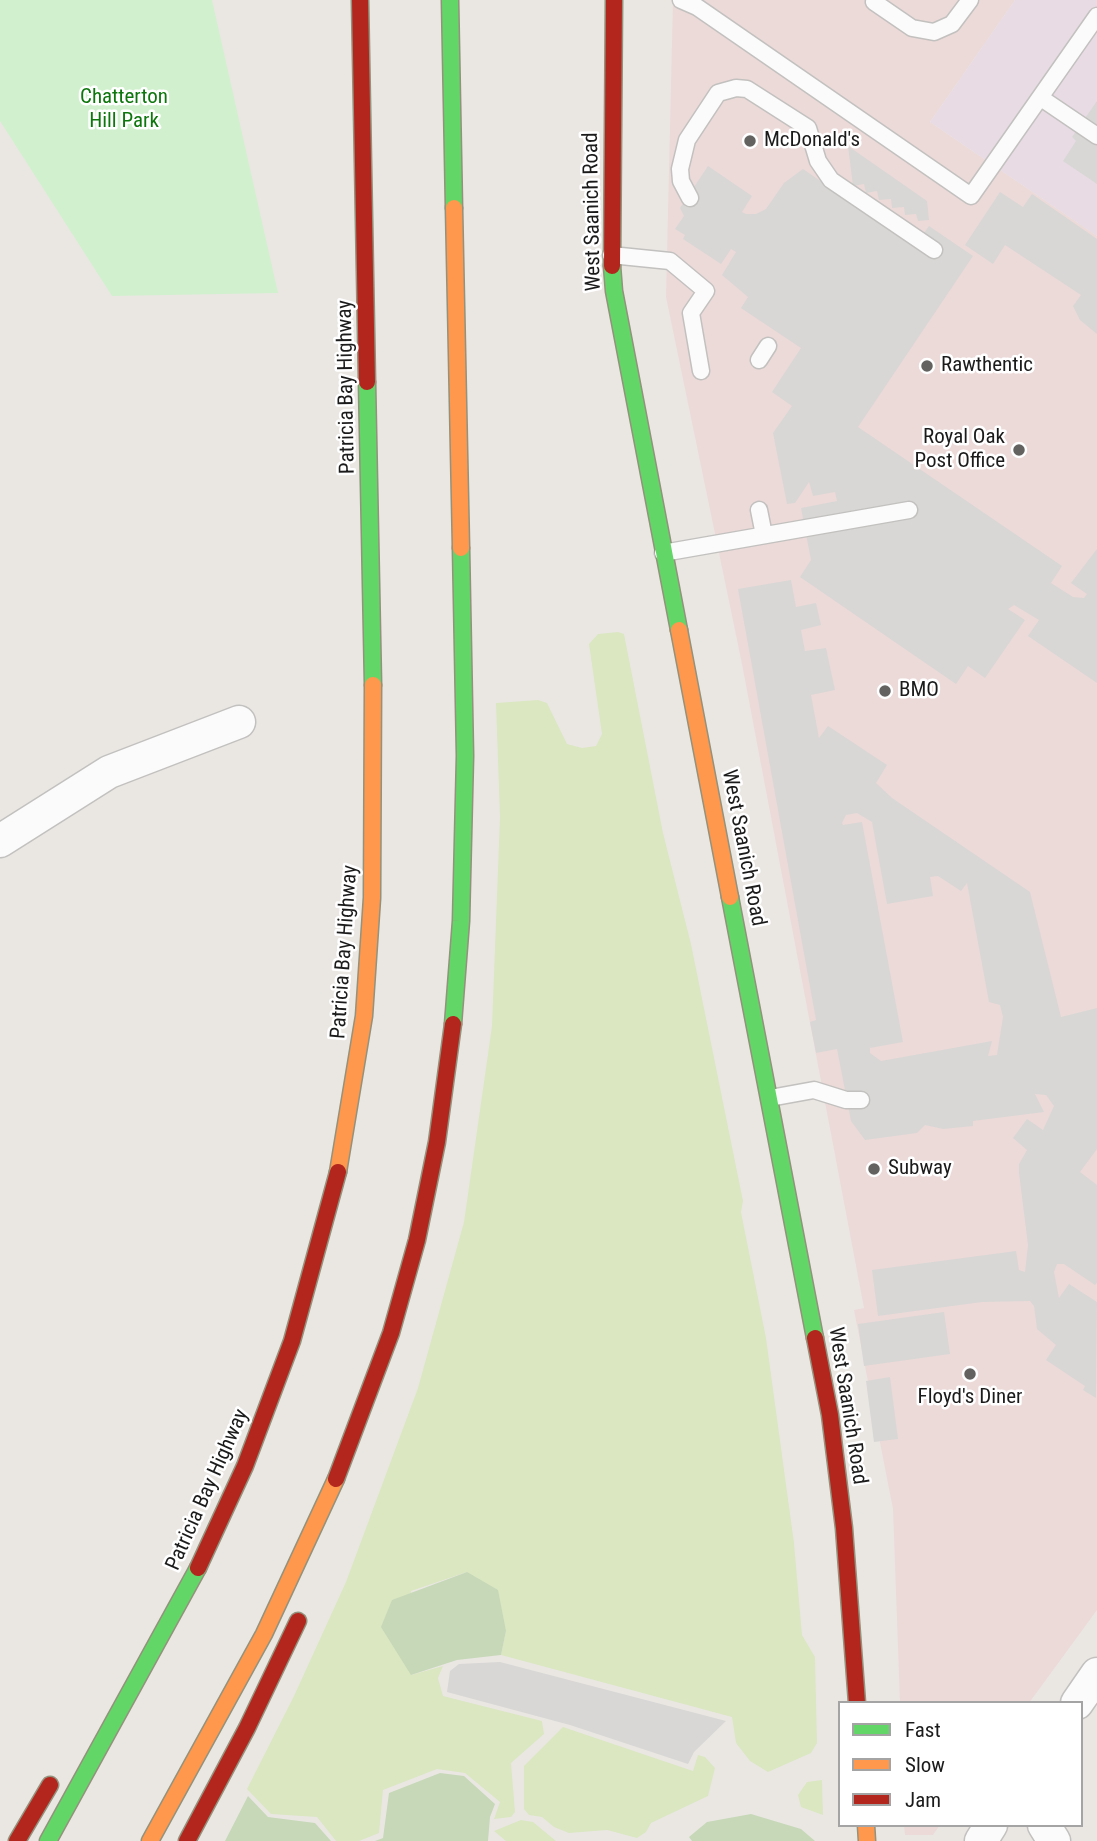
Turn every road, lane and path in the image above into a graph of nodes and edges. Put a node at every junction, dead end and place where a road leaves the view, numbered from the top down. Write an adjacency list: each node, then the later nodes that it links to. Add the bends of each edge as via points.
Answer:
1 (359, 0): 9 (main road, Patricia Bay Highway)
2 (450, 0): 24 (main road, via 465,756 461,920)
3 (614, 0): 14 (main road, West Saanich Road)
4 (681, 0): 10 (lane, via 971,196)
5 (970, 0): 6 (lane, via 952,24 934,32 912,28)
6 (874, 2)
7 (345, 12): 9 (main road)
8 (1097, 16): 10 (lane)
9 (361, 70): 26 (main road, Patricia Bay Highway, via 375,771 364,1016 345,1139 292,1341 246,1466)
10 (1041, 98): 11 (lane)
11 (1097, 136)
12 (690, 198): 13 (lane, via 680,169 687,140 719,93 747,89 808,128 818,161 831,180)
13 (934, 250)
14 (611, 255): 15 (lane, via 670,261 706,290 691,313); 19 (main road, West Saanich Road)
15 (701, 371)
16 (759, 510): 18 (lane)
17 (909, 510): 18 (lane)
18 (764, 535): 19 (lane)
19 (663, 553): 22 (main road, West Saanich Road)
20 (239, 722): 21 (street, via 109,772)
21 (0, 841)
22 (770, 1097): 23 (lane, via 814,1090); 29 (main road, West Saanich Road, via 831,1415)
23 (860, 1100)
24 (437, 1142): 25 (main road); 35 (main road, via 417,1240 391,1333 354,1436 264,1634)
25 (441, 1208)
26 (191, 1582): 31 (main road); 34 (main road, Patricia Bay Highway)
27 (307, 1604): 36 (main road)
28 (1097, 1674): 30 (street)
29 (857, 1701)
30 (1078, 1701)
31 (104, 1704)
32 (58, 1772): 33 (main road)
33 (17, 1841)
34 (48, 1841)
35 (150, 1841)
36 (187, 1841)

